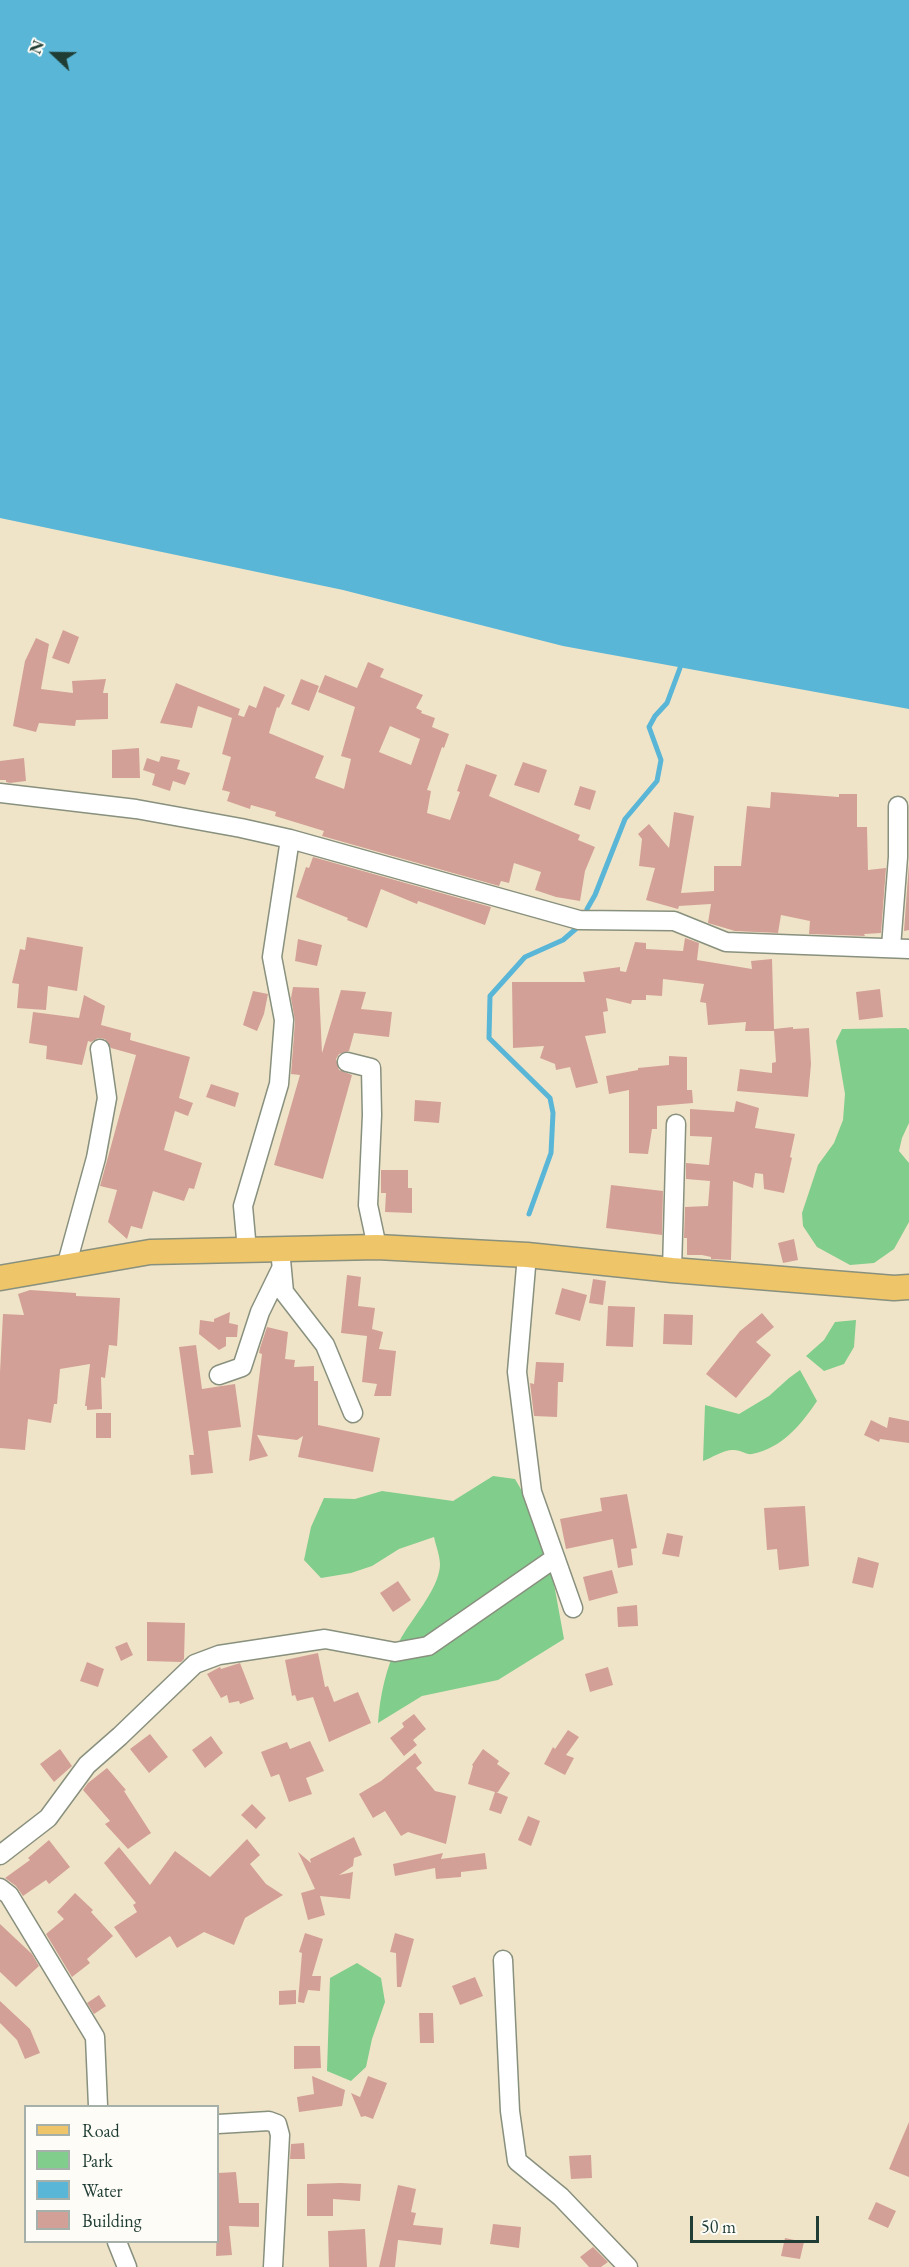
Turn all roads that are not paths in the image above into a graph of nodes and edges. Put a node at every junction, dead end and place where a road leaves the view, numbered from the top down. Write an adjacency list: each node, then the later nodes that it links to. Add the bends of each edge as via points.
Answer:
1 (0, 793): 3 (street, via 136,809)
2 (898, 806): 4 (street)
3 (290, 839): 4 (street, via 579,920 674,921 726,942); 9 (street, via 272,957 284,1020 279,1084 243,1206)
4 (900, 948)
5 (100, 1049): 12 (street, via 107,1098 96,1158)
6 (347, 1062): 8 (street, via 371,1068 368,1205)
7 (676, 1124): 13 (street)
8 (377, 1247): 10 (main road); 11 (main road)
9 (247, 1250): 11 (main road); 12 (main road, via 150,1252)
10 (526, 1255): 13 (main road); 18 (street, via 517,1372 532,1492)
11 (281, 1258): 16 (street, via 242,1367); 17 (street, via 284,1292 325,1345)
12 (66, 1267): 14 (main road)
13 (672, 1270): 15 (main road)
14 (0, 1278)
15 (909, 1287)
16 (219, 1375)
17 (353, 1413)
18 (555, 1558): 19 (street); 20 (street, via 428,1646 395,1652 325,1639 219,1655 195,1664 87,1765 48,1818)
19 (573, 1608)
20 (0, 1855)
21 (0, 1888): 23 (street, via 9,1895 95,2037)
22 (503, 1960): 28 (street, via 510,2111 517,2161 561,2197)
23 (98, 2105)
24 (219, 2124): 27 (street, via 277,2124 280,2135)
25 (118, 2243): 26 (street)
26 (127, 2267)
27 (273, 2267)
28 (628, 2267)

